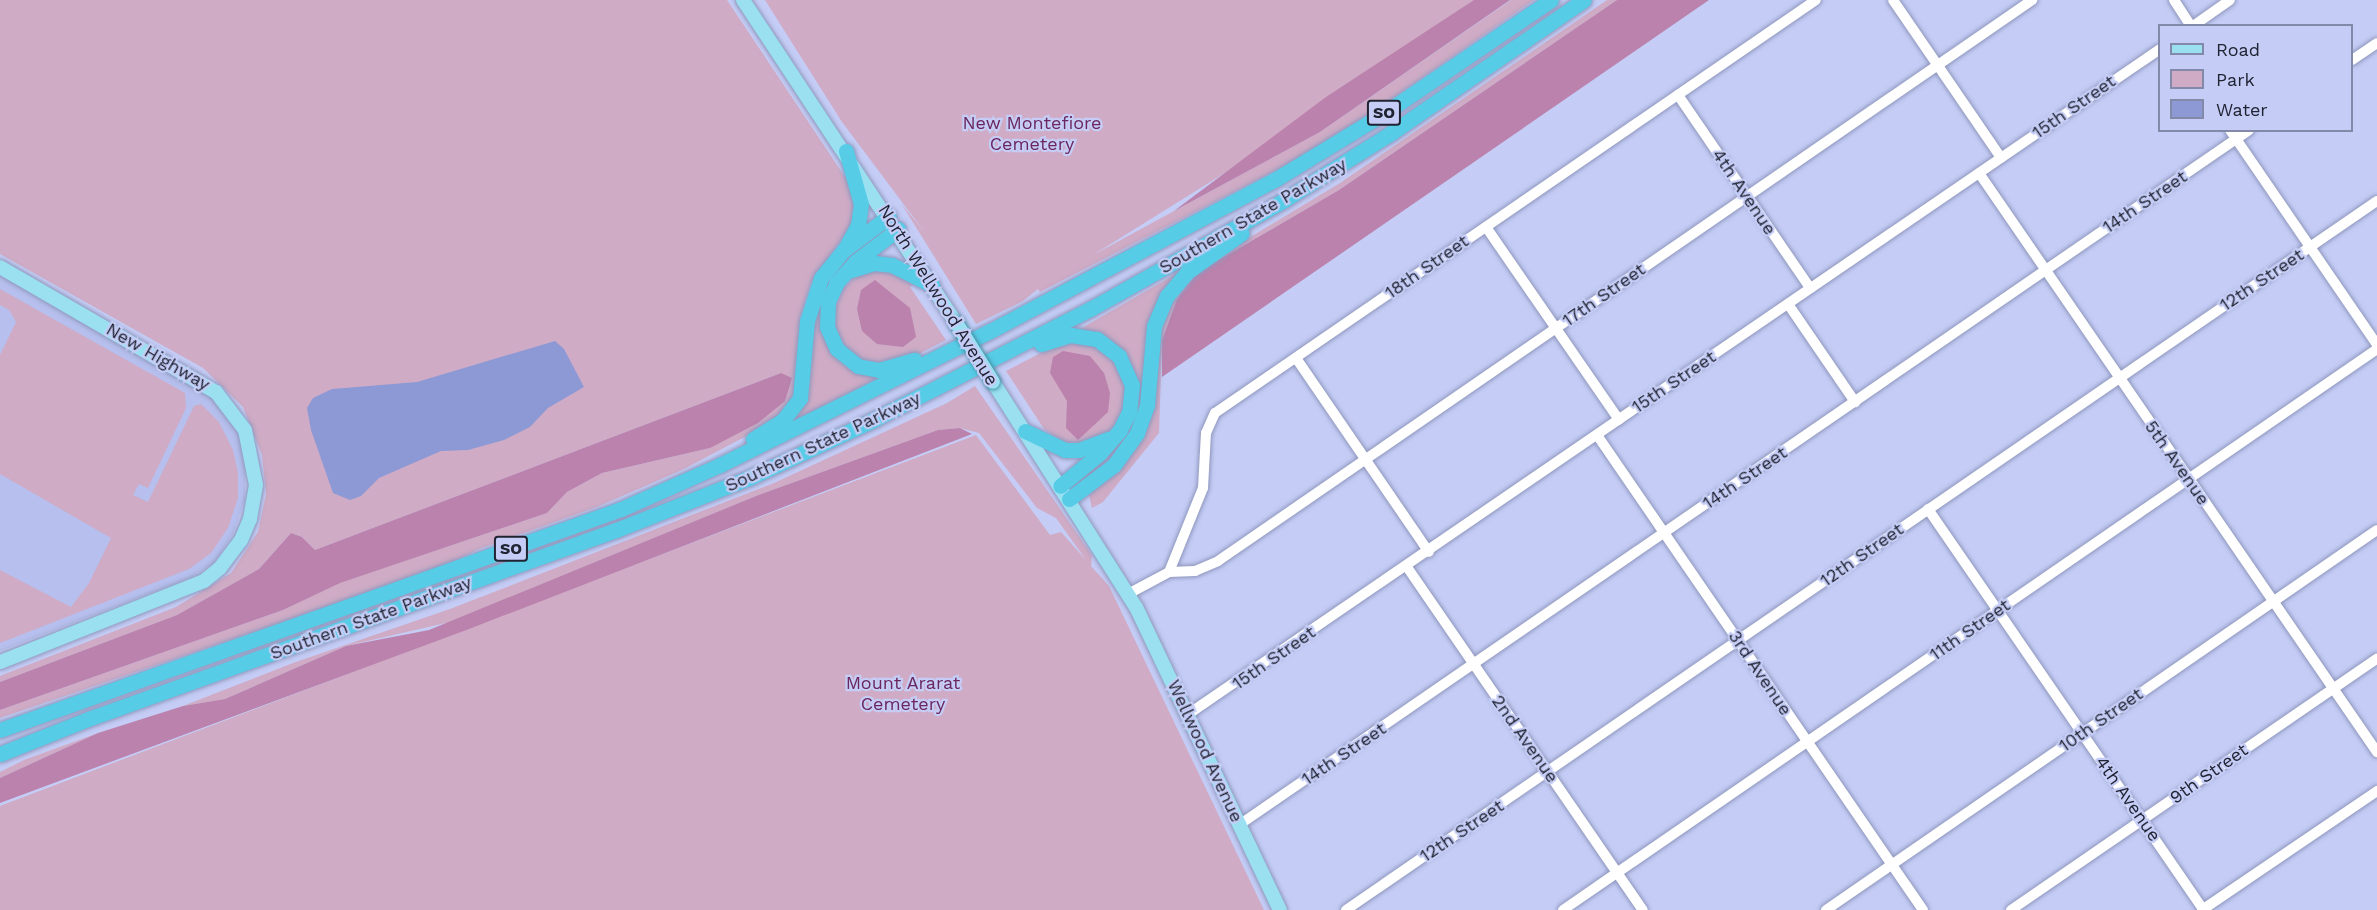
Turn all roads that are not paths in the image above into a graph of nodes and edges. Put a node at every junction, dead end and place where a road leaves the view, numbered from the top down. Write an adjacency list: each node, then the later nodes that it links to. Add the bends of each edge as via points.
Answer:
1 (743, 0): 17 (main road, North Wellwood Avenue)
2 (1551, 0): 34 (highway, Southern State Parkway / SO, via 1326,150)
3 (1584, 0): 21 (highway, Southern State Parkway / SO, via 1384,137)
4 (1816, 0): 15 (street, 18th Street)
5 (1893, 0): 14 (street)
6 (2032, 0): 14 (street, 17th Street)
7 (2174, 0): 9 (street)
8 (2230, 0): 10 (street)
9 (2191, 24)
10 (2195, 24)
11 (2377, 43): 13 (street)
12 (2158, 50): 18 (street, 15th Street)
13 (2353, 59)
14 (1938, 65): 18 (street); 20 (street, 17th Street)
15 (1678, 95): 20 (street, 4th Avenue); 24 (street, 18th Street)
16 (2233, 135): 25 (street); 28 (street, 14th Street)
17 (846, 151): 23 (main road, North Wellwood Avenue); 26 (highway, via 861,210)
18 (2001, 158): 19 (street, 15th Street)
19 (1979, 173): 28 (street, 5th Avenue); 31 (street, 15th Street)
20 (1747, 196): 31 (street, 4th Avenue); 33 (street, 17th Street)
21 (1284, 200): 37 (highway, Southern State Parkway / SO); 48 (highway, via 1195,265 1167,296 1154,326 1147,405 1137,433 1114,465)
22 (2377, 201): 25 (street, 12th Street)
23 (893, 223): 26 (highway); 29 (highway); 30 (main road, North Wellwood Avenue)
24 (1486, 226): 33 (street); 36 (street, 18th Street)
25 (2310, 247): 35 (street); 38 (street, 12th Street)
26 (844, 250): 45 (highway, via 826,270 813,294 805,331 804,386 798,403 778,424)
27 (0, 267): 60 (main road, New Highway, via 216,392 245,430 256,484 252,513 241,540 220,568 204,581)
28 (2045, 271): 38 (street, 5th Avenue); 39 (street, 14th Street)
29 (845, 272): 30 (highway, via 886,264); 34 (highway, via 828,301 826,327 837,349 858,366 874,370 894,368)
30 (932, 285): 41 (main road, North Wellwood Avenue, bridge)
31 (1810, 288): 32 (street, 15th Street)
32 (1788, 304): 39 (street); 40 (street, 15th Street)
33 (1556, 328): 40 (street); 44 (street, 17th Street)
34 (990, 331): 45 (highway, Southern State Parkway / SO)
35 (2377, 347): 46 (street, 11th Street)
36 (1296, 358): 44 (street); 54 (street, 18th Street, via 1209,420 1203,488)
37 (987, 364): 42 (highway, via 1065,336 1084,335 1102,341 1123,361 1131,385 1129,412); 68 (highway, Southern State Parkway / SO, via 751,477)
38 (2118, 378): 46 (street, 5th Avenue); 49 (street, 12th Street)
39 (1855, 402): 51 (street, 14th Street)
40 (1619, 420): 43 (street, 15th Street)
41 (1024, 431): 42 (highway, via 1057,448 1074,450); 47 (main road, North Wellwood Avenue)
42 (1116, 435): 47 (highway)
43 (1597, 435): 51 (street, 3rd Avenue); 52 (street, 15th Street)
44 (1365, 459): 52 (street); 54 (street, 17th Street, via 1213,564 1195,571)
45 (720, 465): 64 (highway, Southern State Parkway / SO, via 621,509)
46 (2188, 480): 56 (street, 5th Avenue); 57 (street, 11th Street)
47 (1060, 486): 48 (main road, North Wellwood Avenue)
48 (1069, 499): 55 (main road, North Wellwood Avenue)
49 (1928, 509): 57 (street, 4th Avenue); 58 (street, 12th Street)
50 (2377, 530): 56 (street, 10th Street)
51 (1664, 534): 58 (street, 3rd Avenue); 61 (street, 14th Street)
52 (1429, 552): 53 (street, 15th Street)
53 (1407, 567): 61 (street, 2nd Avenue); 63 (street, 15th Street)
54 (1169, 572): 55 (street)
55 (1128, 594): 63 (main road, Wellwood Avenue)
56 (2273, 602): 62 (street, 5th Avenue); 65 (street, 10th Street)
57 (1998, 610): 65 (street, 4th Avenue); 66 (street, 11th Street)
58 (1738, 640): 66 (street, 3rd Avenue); 69 (street, 12th Street)
59 (2377, 658): 62 (street, 9th Street)
60 (0, 663)
61 (1474, 665): 69 (street, 2nd Avenue); 72 (street, 14th Street)
62 (2333, 688): 67 (street, 5th Avenue); 71 (street, 9th Street)
63 (1187, 715): 72 (main road, Wellwood Avenue)
64 (0, 730)
65 (2082, 733): 71 (street, 4th Avenue); 73 (street, 10th Street)
66 (1807, 742): 73 (street, 3rd Avenue); 74 (street, 11th Street)
67 (2377, 752)
68 (0, 754)
69 (1548, 773): 74 (street, 2nd Avenue); 76 (street, 12th Street)
70 (2377, 790): 82 (street)
71 (2142, 820): 81 (street, 9th Street); 82 (street, 4th Avenue)
72 (1239, 825): 75 (main road, Wellwood Avenue)
73 (1892, 865): 79 (street, 10th Street); 80 (street, 3rd Avenue)
74 (1617, 872): 77 (street, 11th Street); 78 (street, 2nd Avenue)
75 (1280, 910)
76 (1347, 910)
77 (1563, 910)
78 (1643, 910)
79 (1826, 910)
80 (1923, 910)
81 (2011, 910)
82 (2203, 910)

